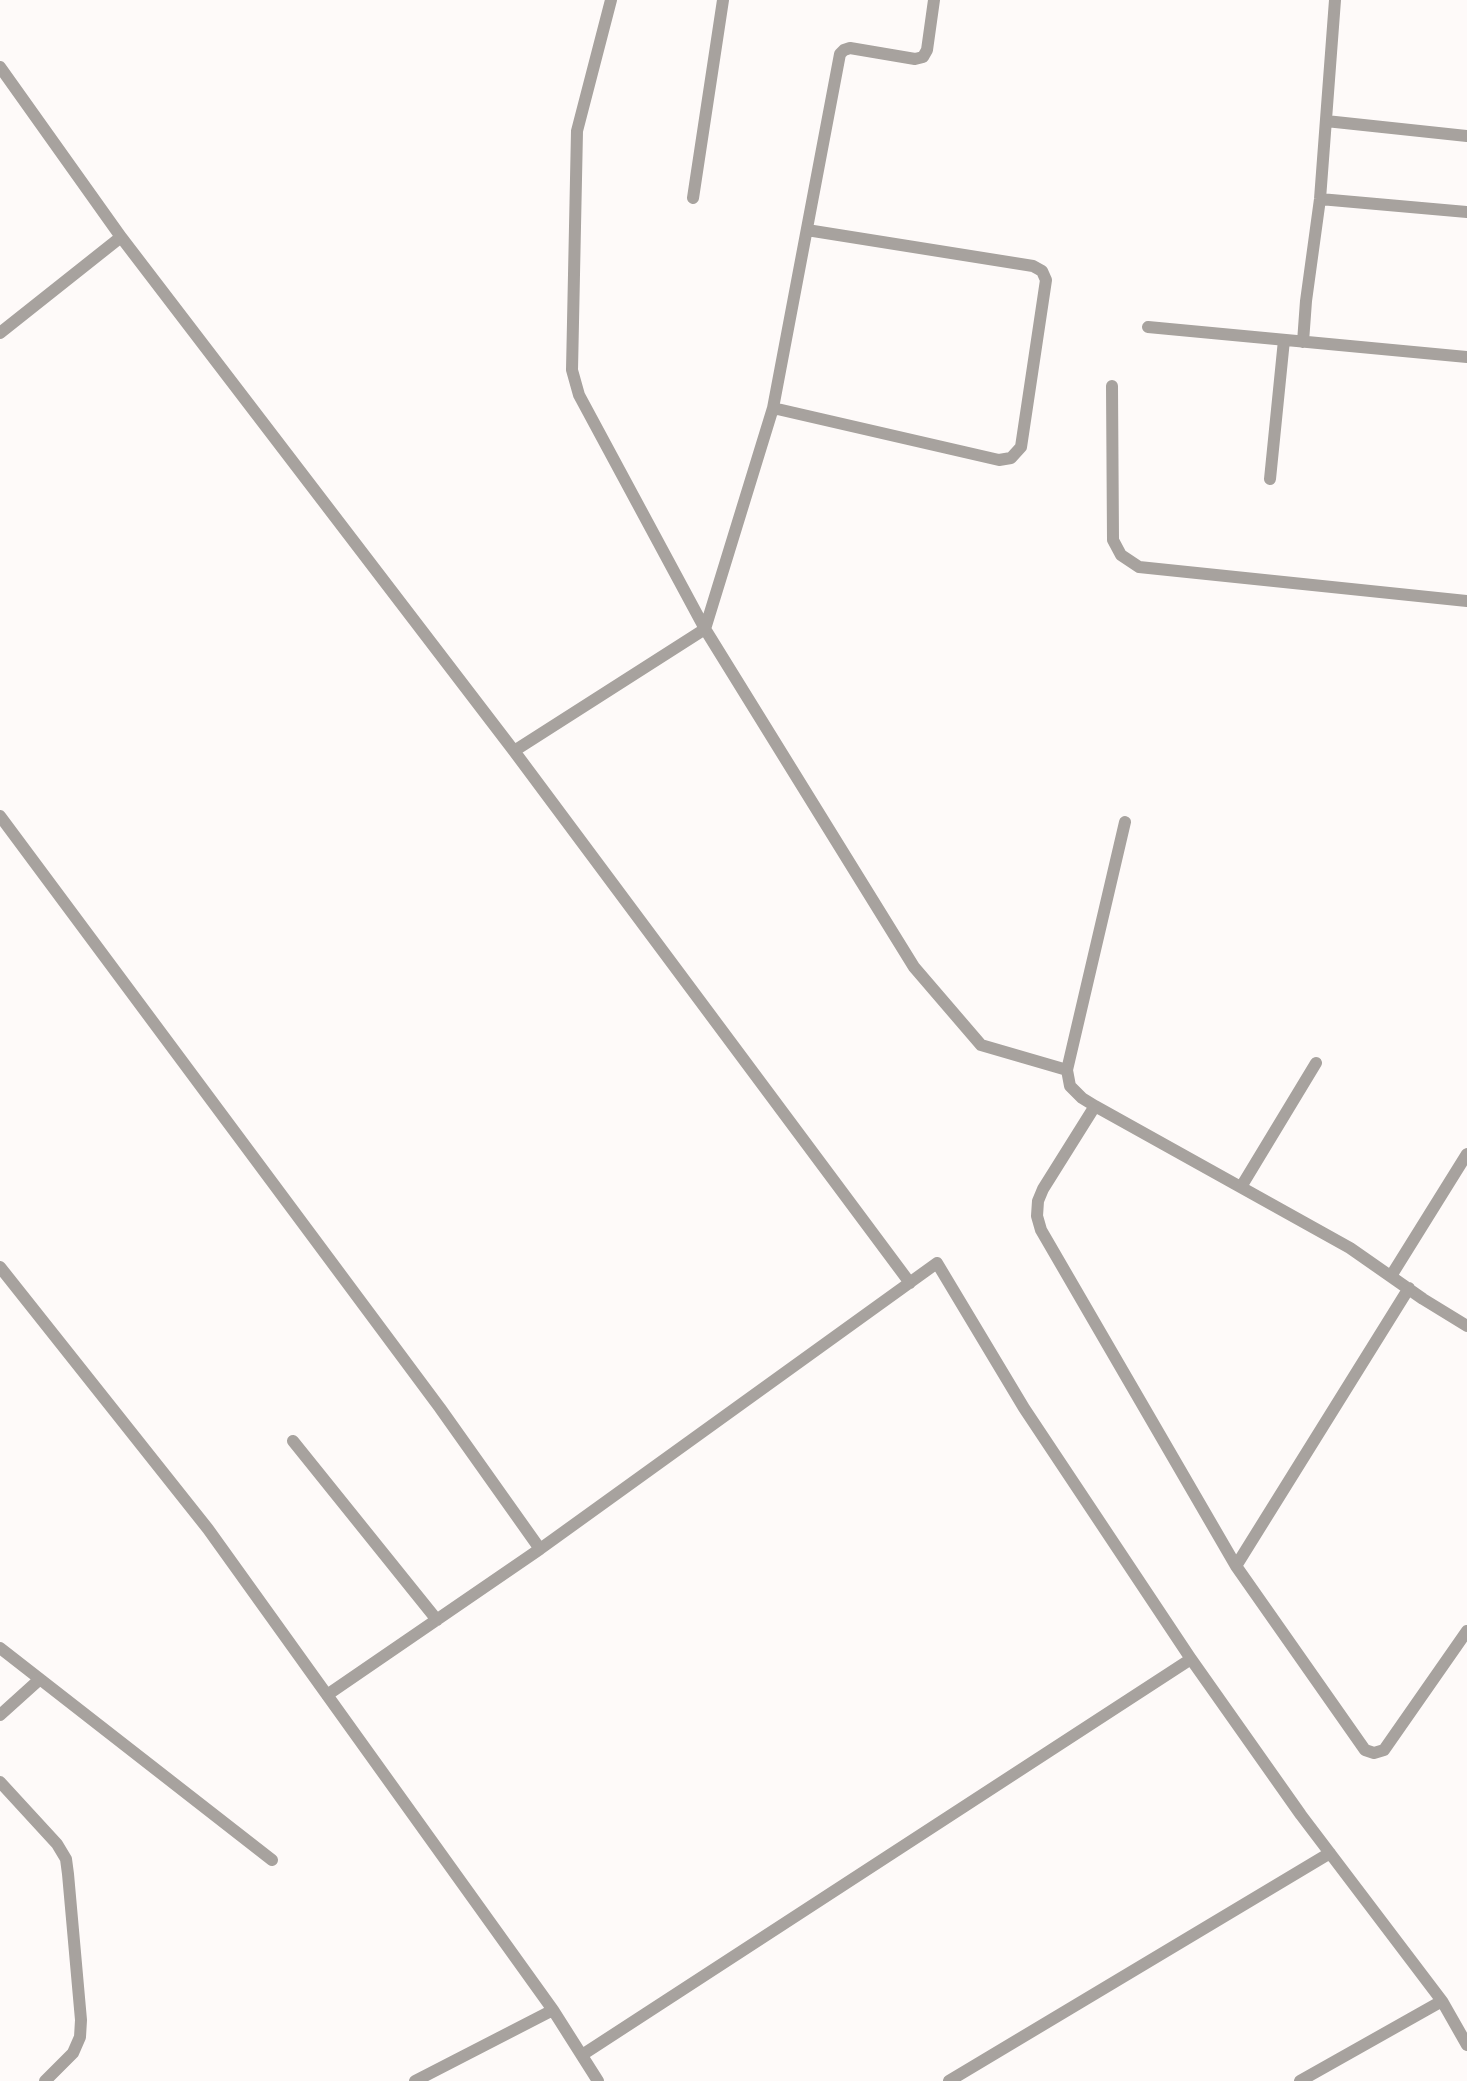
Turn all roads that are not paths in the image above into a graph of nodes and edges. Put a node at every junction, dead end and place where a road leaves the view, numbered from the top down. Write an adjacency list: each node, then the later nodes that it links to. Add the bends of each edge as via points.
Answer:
1 (611, 0): 22 (street, via 578,131 572,370 579,395)
2 (722, 0): 8 (street)
3 (934, 0): 11 (street, via 927,50 923,57 915,59 850,48 840,54)
4 (1335, 0): 6 (street)
5 (0, 67): 12 (street)
6 (1326, 121): 7 (street); 9 (street)
7 (1467, 136)
8 (693, 198)
9 (1320, 199): 10 (street); 16 (street)
10 (1467, 212)
11 (807, 230): 19 (street); 19 (street, via 1033,266 1042,271 1046,280 1021,447 1011,458 999,460)
12 (121, 237): 14 (street); 23 (street)
13 (1148, 327): 15 (street)
14 (0, 333)
15 (1284, 340): 16 (street); 20 (street)
16 (1303, 342): 17 (street)
17 (1467, 357)
18 (1112, 386): 21 (street, via 1113,540 1121,554 1139,567)
19 (773, 408): 22 (street)
20 (1270, 479)
21 (1467, 601)
22 (705, 629): 23 (street); 27 (street, via 914,968 981,1045)
23 (514, 751): 33 (street)
24 (0, 816): 37 (street, via 440,1408)
25 (1125, 822): 27 (street)
26 (1316, 1064): 30 (street)
27 (1067, 1070): 28 (street, via 1070,1086)
28 (1095, 1106): 30 (street); 38 (street, via 1043,1189 1037,1216 1041,1230)
29 (1467, 1154): 32 (street)
30 (1241, 1187): 32 (street, via 1350,1248)
31 (0, 1268): 44 (street, via 208,1529)
32 (1391, 1276): 34 (street)
33 (910, 1283): 37 (street); 42 (street, via 937,1263 1024,1408)
34 (1409, 1288): 35 (street); 38 (street)
35 (1467, 1326)
36 (293, 1440): 39 (street)
37 (540, 1549): 39 (street)
38 (1236, 1566): 40 (street, via 1365,1750 1374,1753 1384,1750)
39 (436, 1620): 44 (street)
40 (1467, 1630)
41 (0, 1648): 43 (street)
42 (1191, 1659): 47 (street); 52 (street)
43 (40, 1679): 45 (street); 48 (street)
44 (327, 1695): 50 (street)
45 (0, 1715)
46 (0, 1782): 53 (street, via 57,1844 66,1859 80,2037 73,2053)
47 (1330, 1853): 49 (street); 56 (street)
48 (272, 1860)
49 (1442, 2001): 51 (street); 57 (street)
50 (553, 2010): 52 (street); 54 (street)
51 (1467, 2045)
52 (582, 2055): 55 (street)
53 (45, 2081)
54 (415, 2081)
55 (598, 2081)
56 (949, 2081)
57 (1300, 2081)

